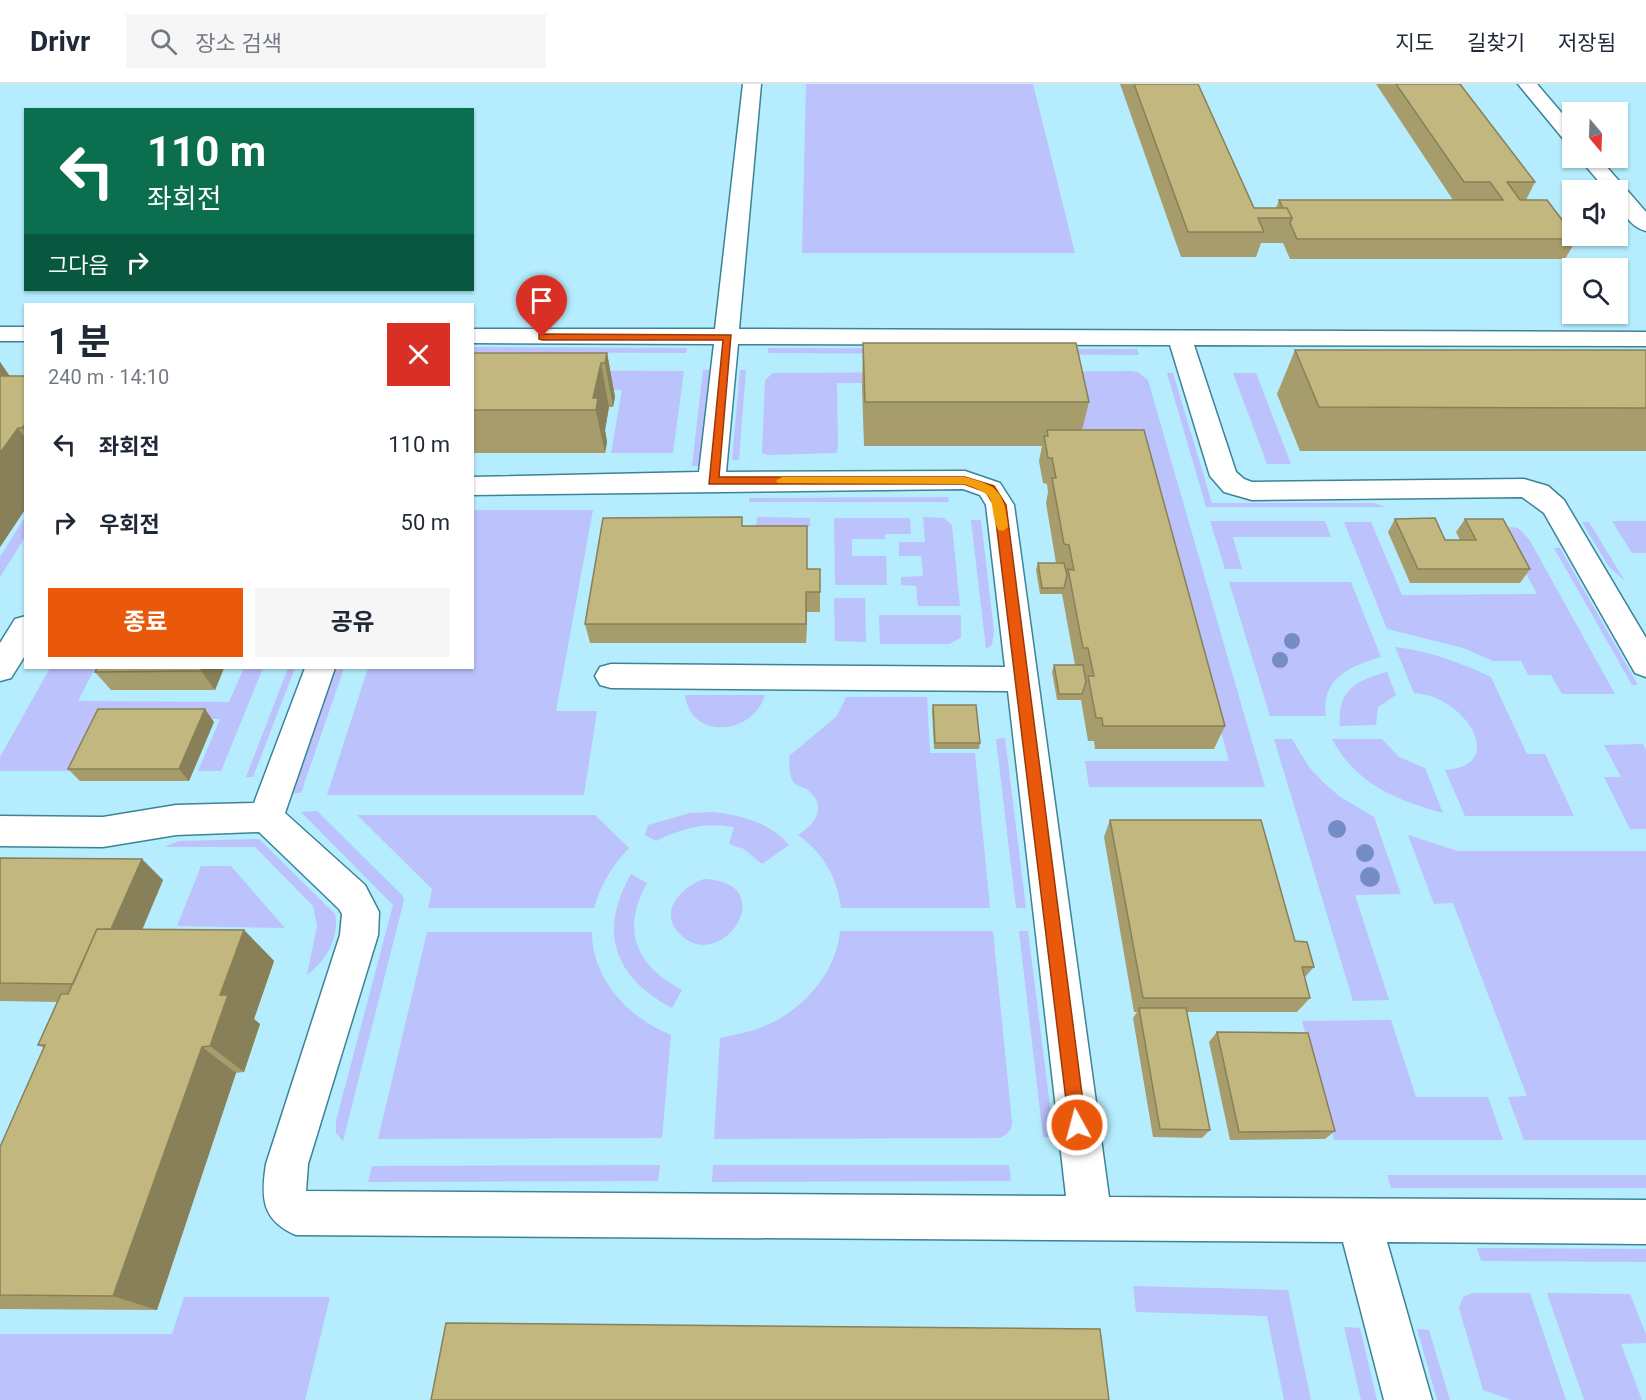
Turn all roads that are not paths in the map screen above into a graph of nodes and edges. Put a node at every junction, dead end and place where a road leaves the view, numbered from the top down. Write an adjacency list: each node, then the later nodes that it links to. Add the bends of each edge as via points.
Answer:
1 (752, 84): 9 (street)
2 (1527, 84): 3 (street)
3 (1562, 125)
4 (1598, 168): 5 (street)
5 (1646, 225)
6 (0, 334): 7 (street)
7 (24, 334)
8 (474, 336): 9 (street)
9 (728, 337): 10 (street); 12 (street)
10 (1180, 338): 11 (street); 15 (street, via 1224,476 1234,486 1252,491 1524,488 1538,493 1554,507)
11 (1646, 339)
12 (712, 481): 13 (street); 19 (street, via 965,480 990,489 1000,505)
13 (474, 486)
14 (14, 635): 16 (street)
15 (1646, 665)
16 (0, 669)
17 (320, 669): 20 (street)
18 (610, 676): 19 (street)
19 (1020, 679): 22 (street)
20 (266, 817): 21 (street, via 176,820 103,832); 22 (street, via 352,897 361,912 359,935 287,1164 283,1196 296,1213)
21 (0, 831)
22 (1090, 1219): 23 (street)
23 (1360, 1222): 24 (street); 25 (street)
24 (1646, 1222)
25 (1408, 1400)

